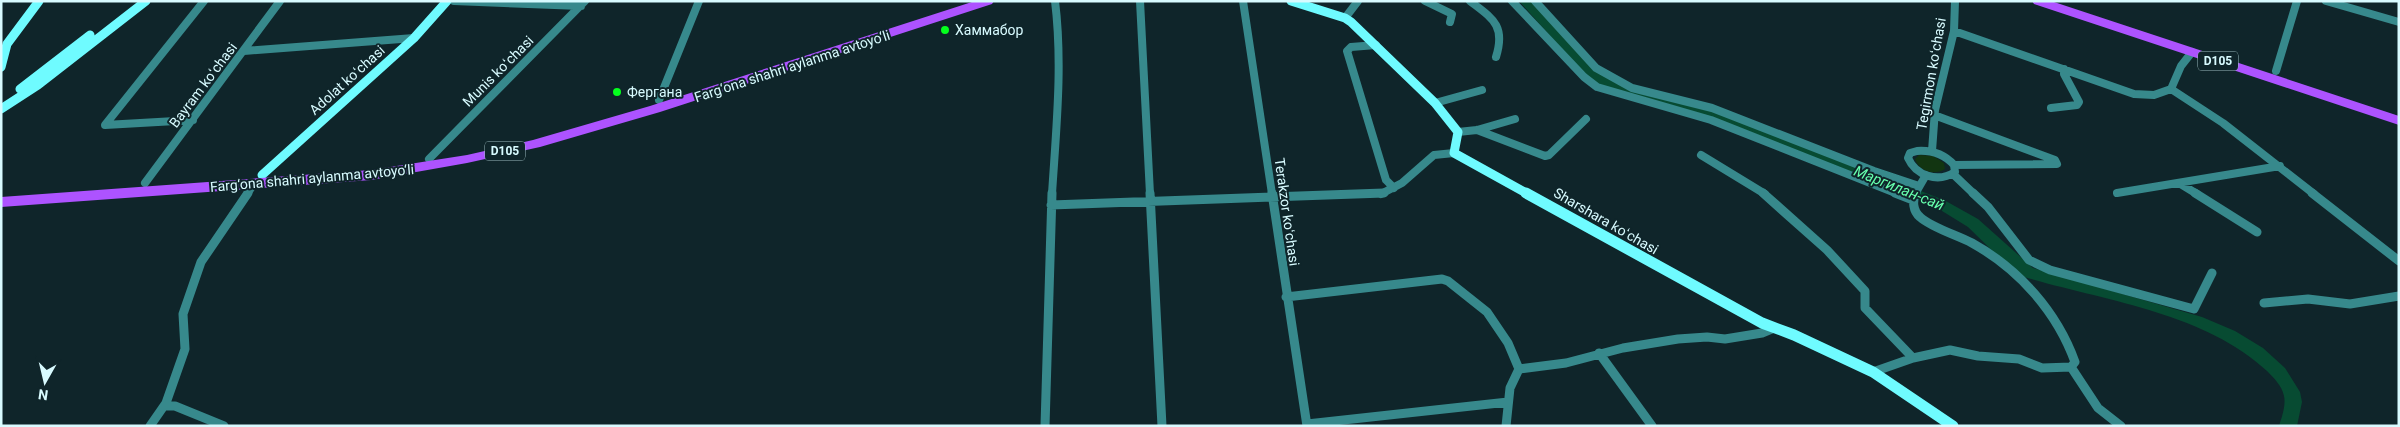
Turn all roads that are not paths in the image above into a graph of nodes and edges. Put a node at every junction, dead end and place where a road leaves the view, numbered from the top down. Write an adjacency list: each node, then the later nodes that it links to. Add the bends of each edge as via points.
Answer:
1 (39, 1): 36 (street, via 7,44)
2 (135, 1): 42 (street)
3 (146, 1): 45 (street, via 38,85)
4 (204, 1): 50 (street, via 105,125)
5 (280, 1): 32 (street, Bayram koʻchasi)
6 (447, 1): 30 (street, Adolat koʻchasi)
7 (454, 1): 25 (street)
8 (699, 1): 41 (street)
9 (968, 1): 34 (highway, Farg‘ona shahri aylanma avtoyo‘li / D105)
10 (988, 1): 34 (highway, Farg‘ona shahri aylanma avtoyo‘li / D105)
11 (1055, 1): 72 (street, via 1058,94)
12 (1140, 1): 71 (street)
13 (1243, 1): 68 (street, Terakzor koʻchasi)
14 (1358, 1): 26 (street)
15 (1425, 1): 27 (street, via 1452,14)
16 (1470, 1): 35 (street, via 1495,21 1500,38)
17 (1512, 1): 69 (street, via 1597,87 1711,120)
18 (1535, 1): 64 (street, via 1596,68 1632,88 1712,108)
19 (1955, 1): 29 (street, Tegirmon koʻchasi)
20 (2038, 1): 33 (highway, D105)
21 (2064, 1): 38 (highway, D105)
22 (2297, 1): 38 (street)
23 (2326, 1): 28 (street)
24 (1296, 2): 26 (street)
25 (583, 4): 57 (street, Munis koʻchasi)
26 (1345, 18): 31 (street)
27 (1450, 22)
28 (2399, 22)
29 (1954, 31): 37 (street); 47 (street, Tegirmon koʻchasi)
30 (414, 38): 32 (street); 61 (street, Adolat koʻchasi)
31 (1376, 45): 43 (street); 65 (street, via 1352,47 1347,51 1386,180)
32 (244, 51): 50 (street, Bayram koʻchasi)
33 (2192, 52): 39 (street); 51 (highway, D105)
34 (812, 55): 41 (highway, Farg‘ona shahri aylanma avtoyo‘li / D105); 61 (highway, Farg‘ona shahri aylanma avtoyo‘li / D105, via 655,110 508,150 398,172)
35 (1496, 57)
36 (1, 67)
37 (2064, 69): 39 (street, via 2142,95 2162,94); 44 (street, via 2080,102)
38 (2276, 71): 46 (highway, D105)
39 (2171, 88): 58 (street)
40 (1482, 90): 43 (street)
41 (658, 100): 57 (highway, Farg‘ona shahri aylanma avtoyo‘li / D105, via 535,137)
42 (1, 101)
43 (1435, 103): 53 (street)
44 (2051, 108)
45 (1, 109)
46 (2399, 112)
47 (1934, 115): 54 (street, Tegirmon koʻchasi); 59 (street, via 2054,160 2057,164)
48 (1515, 119): 52 (street)
49 (1586, 119): 52 (street, via 1550,155 1544,156)
50 (193, 120): 62 (street, Bayram koʻchasi)
51 (2399, 121)
52 (1477, 130): 53 (street)
53 (1458, 132): 55 (street)
54 (1932, 151): 59 (street, via 1945,157); 60 (street, via 1913,152 1908,158 1912,167)
55 (1454, 153): 65 (street, via 1434,155); 79 (street, Sharshara koʻchasi)
56 (1701, 155): 81 (street, via 1770,197 1827,250 1865,291 1865,308)
57 (429, 159): 61 (highway, Farg‘ona shahri aylanma avtoyo‘li / D105)
58 (2280, 166): 63 (street); 74 (street)
59 (1954, 169): 60 (street, via 1942,178); 75 (street, via 2029,260 2050,270 2194,309)
60 (1926, 175): 64 (street)
61 (257, 180): 62 (highway, Farg‘ona shahri aylanma avtoyo‘li / D105); 70 (highway, Farg‘ona shahri aylanma avtoyo‘li / D105); 86 (street, via 202,262 183,314 185,349)
62 (145, 183): 66 (highway, Farg‘ona shahri aylanma avtoyo‘li / D105)
63 (2178, 183): 67 (street); 73 (street)
64 (1920, 186): 69 (street)
65 (1394, 188): 68 (street, via 1382,194)
66 (1, 192)
67 (2117, 193)
68 (1271, 199): 71 (street); 77 (street, Terakzor koʻchasi)
69 (1913, 200): 82 (street, via 1912,206 1921,218 1978,247 2034,293 2060,327 2071,348 2075,362)
70 (1, 202)
71 (1148, 202): 72 (street); 91 (street)
72 (1051, 205): 90 (street)
73 (2258, 232)
74 (2399, 262)
75 (2212, 273)
76 (2399, 296): 78 (street, via 2350,304 2308,299)
77 (1286, 297): 83 (street, via 1442,279 1487,312 1508,343); 87 (street, Terakzor koʻchasi)
78 (2264, 303)
79 (1774, 328): 80 (street, via 1725,339 1678,339); 84 (street, Sharshara koʻchasi)
80 (1600, 352): 83 (street, via 1566,363); 93 (street)
81 (1914, 358): 82 (street, via 1950,350 2019,359 2042,368); 84 (street)
82 (2071, 367): 95 (street, via 2098,408)
83 (1519, 369): 85 (street, via 1510,388)
84 (1873, 372): 94 (street, Sharshara koʻchasi)
85 (1508, 402): 87 (street); 92 (street)
86 (164, 406): 88 (street); 89 (street, via 175,406)
87 (1307, 425)
88 (150, 426)
89 (224, 426)
90 (1045, 426)
91 (1162, 426)
92 (1506, 426)
93 (1652, 426)
94 (1953, 426)
95 (2121, 426)

